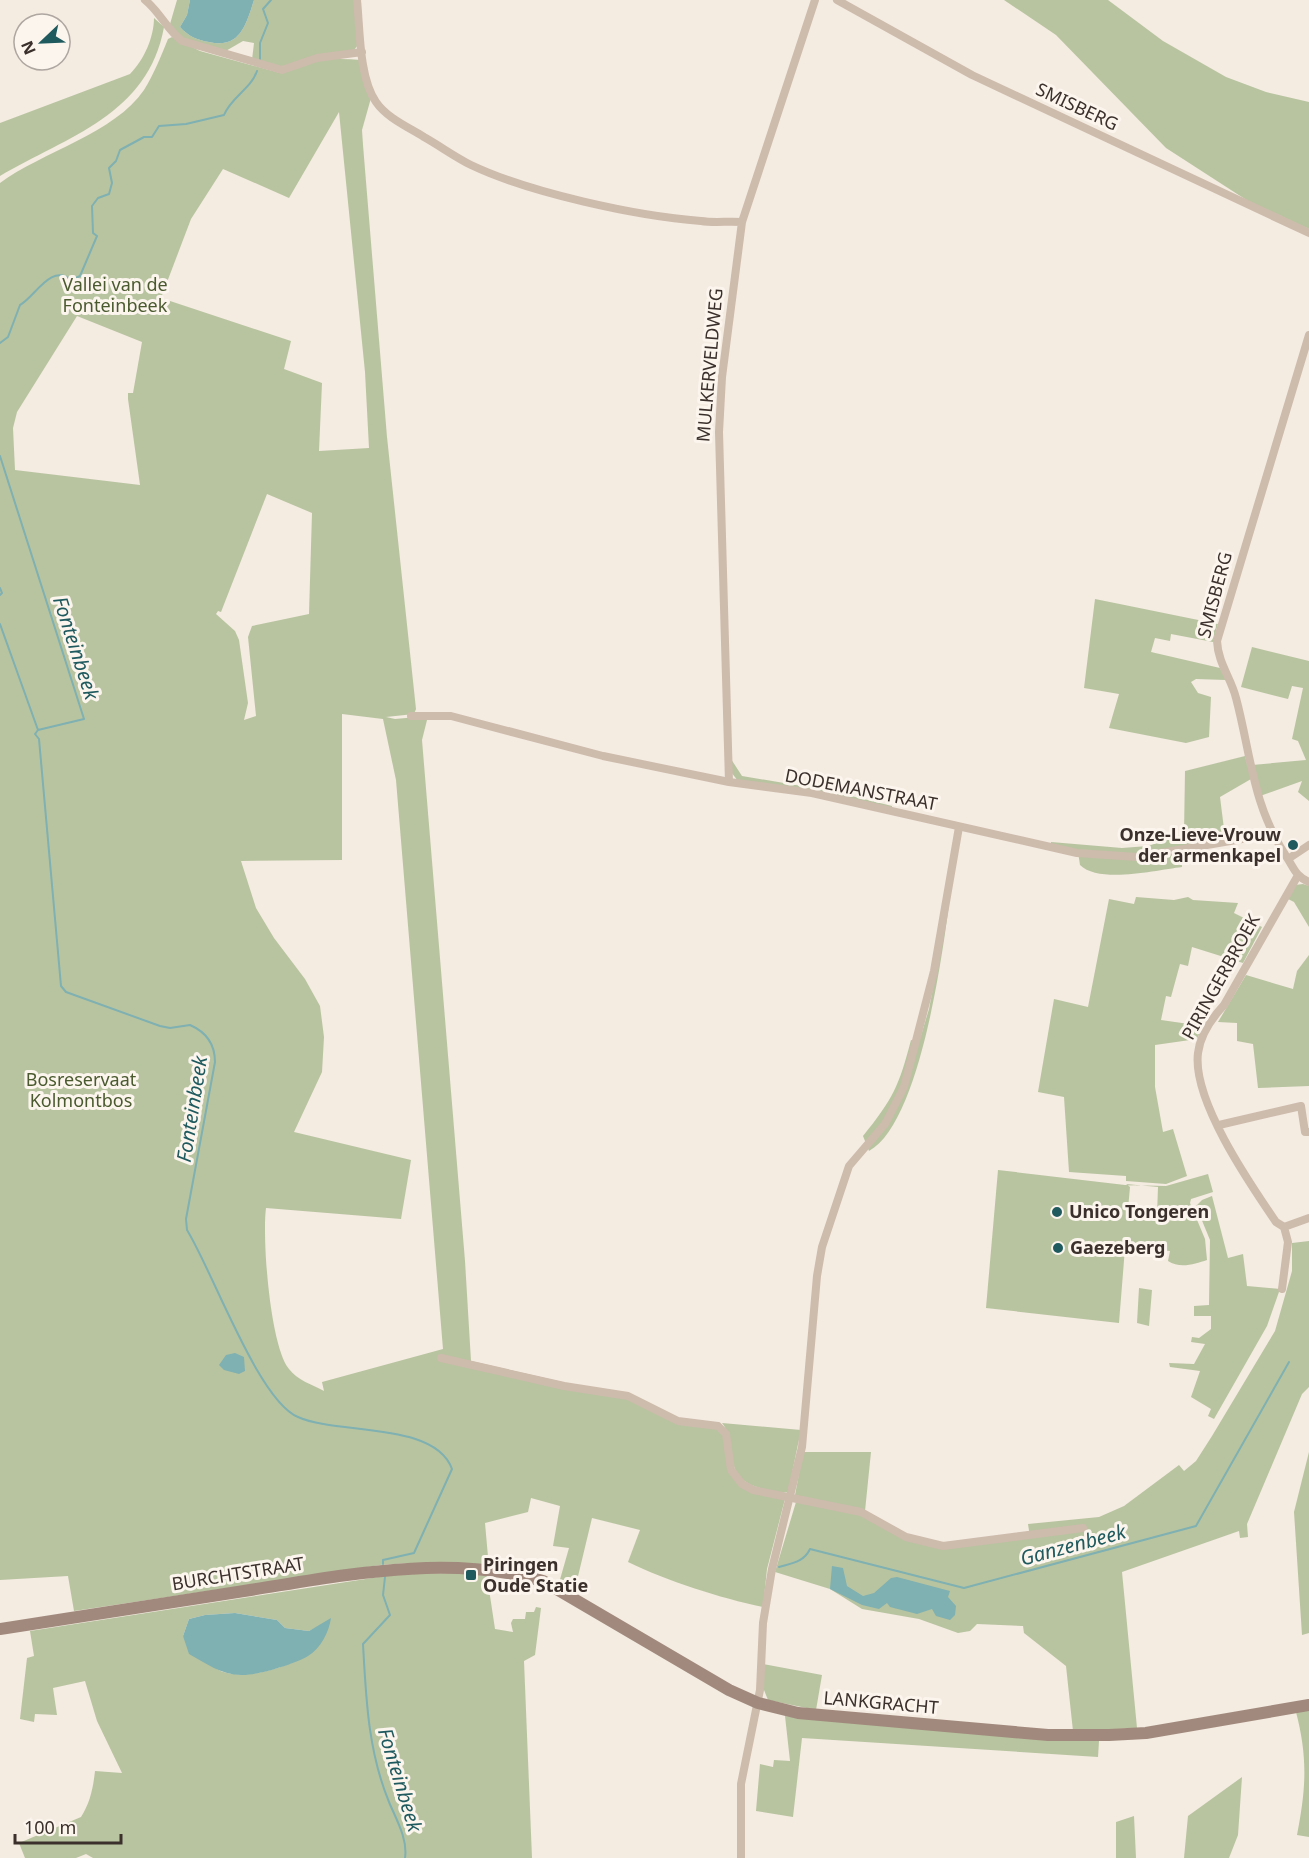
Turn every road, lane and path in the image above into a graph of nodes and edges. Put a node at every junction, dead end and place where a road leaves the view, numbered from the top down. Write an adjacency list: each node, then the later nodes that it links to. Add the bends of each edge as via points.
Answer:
1 (145, 0): 5 (street, via 182,41 282,70 316,58)
2 (357, 0): 5 (street)
3 (815, 0): 6 (street, MULKERVELDWEG)
4 (837, 0): 7 (street, SMISBERG, via 972,75)
5 (362, 52): 6 (street, via 369,89 377,103 389,115 472,165 537,188 634,212 702,222)
6 (742, 222): 10 (street, MULKERVELDWEG, via 719,410)
7 (1309, 232)
8 (1309, 335): 12 (street, SMISBERG, via 1216,641 1237,700 1244,740)
9 (411, 716): 10 (street, DODEMANSTRAAT, via 451,716 603,756)
10 (729, 782): 11 (street, DODEMANSTRAAT, via 812,793)
11 (959, 827): 12 (street, DODEMANSTRAAT, via 1049,849 1137,857); 23 (street, via 934,971 904,1087 885,1124 849,1166 822,1247 802,1447)
12 (1271, 834): 14 (street, SMISBERG)
13 (1309, 845): 14 (street)
14 (1288, 859): 15 (street, SMISBERG)
15 (1297, 877): 16 (street); 17 (street, PIRINGERBROEK, via 1200,1045 1201,1082)
16 (1309, 882)
17 (1219, 1125): 18 (street, via 1301,1106 1305,1132); 20 (street, PIRINGERBROEK, via 1240,1169 1276,1222)
18 (1309, 1132)
19 (1309, 1218): 20 (street)
20 (1284, 1227): 21 (street, via 1288,1242)
21 (1282, 1289)
22 (441, 1358): 23 (street, via 628,1396 678,1420 718,1426 726,1434 728,1462 739,1480 753,1490)
23 (790, 1498): 24 (street, via 861,1512 906,1537 943,1546); 27 (street, via 766,1602)
24 (1083, 1528)
25 (482, 1571): 26 (street, BURCHTSTRAAT, via 380,1570); 27 (street, LANKGRACHT, via 527,1576 554,1586 729,1690)
26 (0, 1629)
27 (758, 1703): 28 (street, LANKGRACHT, via 832,1717 1079,1736 1146,1732); 29 (street, via 741,1785)
28 (1309, 1705)
29 (741, 1858)

